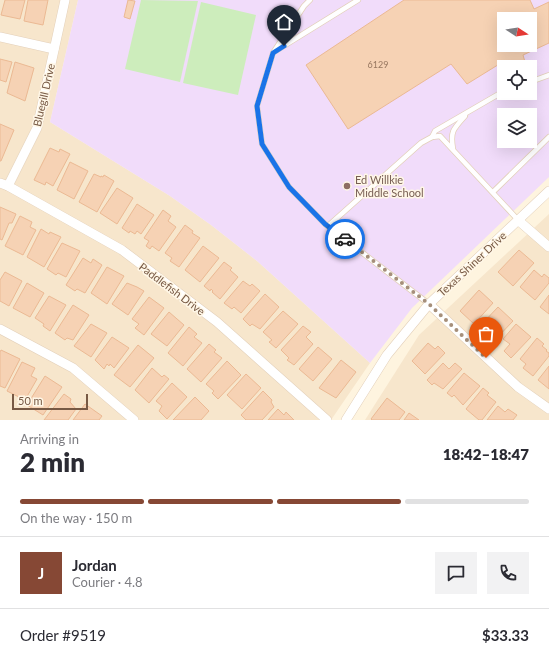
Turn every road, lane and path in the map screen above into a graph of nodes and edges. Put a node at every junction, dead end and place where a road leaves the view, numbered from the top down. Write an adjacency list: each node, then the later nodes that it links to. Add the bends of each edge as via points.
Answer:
1 (65, 0): 5 (street, Bluegill Drive)
2 (310, 0): 6 (lane)
3 (358, 0): 6 (lane)
4 (0, 37): 5 (street)
5 (54, 49): 14 (street, Bluegill Drive, via 37,128)
6 (273, 53): 18 (lane, via 257,106 262,144 289,187)
7 (549, 75): 8 (lane)
8 (537, 79)
9 (497, 95): 10 (lane)
10 (468, 111): 11 (lane, via 435,131); 13 (lane, via 454,127)
11 (432, 137): 13 (lane, via 440,136); 18 (lane, via 421,143)
12 (549, 137): 15 (lane)
13 (453, 150): 15 (lane)
14 (4, 184): 24 (street, Paddlefish Drive, via 122,250 217,322)
15 (493, 192): 17 (lane)
16 (549, 192): 17 (street, Texas Shiner Drive)
17 (519, 221): 19 (street); 20 (street, Texas Shiner Drive)
18 (328, 226): 20 (lane)
19 (549, 247)
20 (429, 304): 22 (street, via 518,387); 25 (street, Texas Shiner Drive, via 387,355)
21 (0, 329): 23 (street, via 73,368)
22 (549, 410)
23 (134, 420)
24 (327, 420)
25 (346, 420)

